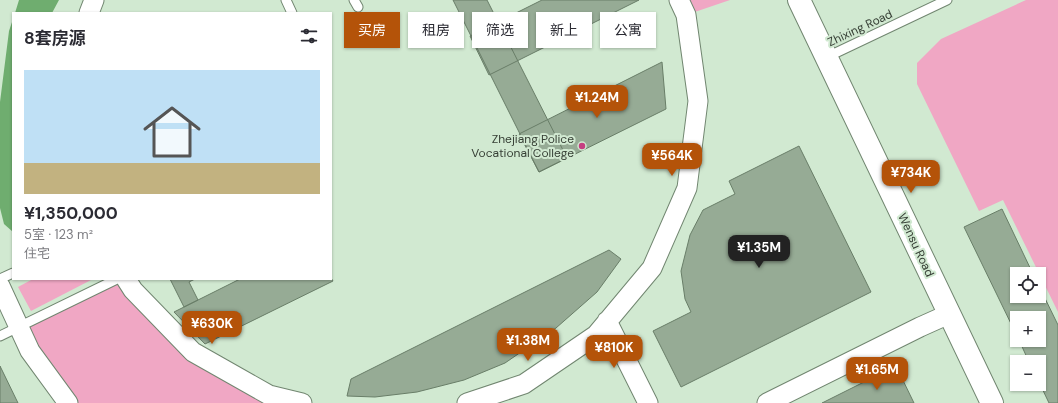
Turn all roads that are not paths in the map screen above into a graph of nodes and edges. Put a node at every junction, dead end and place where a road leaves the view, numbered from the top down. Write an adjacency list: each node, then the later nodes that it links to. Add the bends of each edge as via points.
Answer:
1 (94, 0): 6 (street)
2 (286, 0): 7 (lane)
3 (679, 0): 15 (street, via 686,15 698,101 687,188 652,268)
4 (800, 0): 8 (street, Wensu Road)
5 (947, 0): 8 (lane, Zhixing Road)
6 (89, 12)
7 (292, 12)
8 (827, 57): 14 (street, Wensu Road)
9 (12, 273): 10 (lane)
10 (0, 279)
11 (115, 280): 16 (lane)
12 (127, 280): 18 (street, via 133,290 193,352)
13 (0, 286): 16 (street)
14 (949, 314): 23 (street); 24 (street, Wensu Road)
15 (608, 321): 21 (street, via 596,335 524,384); 22 (street)
16 (19, 327): 17 (lane); 19 (street, via 30,351)
17 (0, 336)
18 (267, 399): 20 (street)
19 (68, 403)
20 (302, 403)
21 (467, 403)
22 (648, 403)
23 (767, 403)
24 (992, 403)

